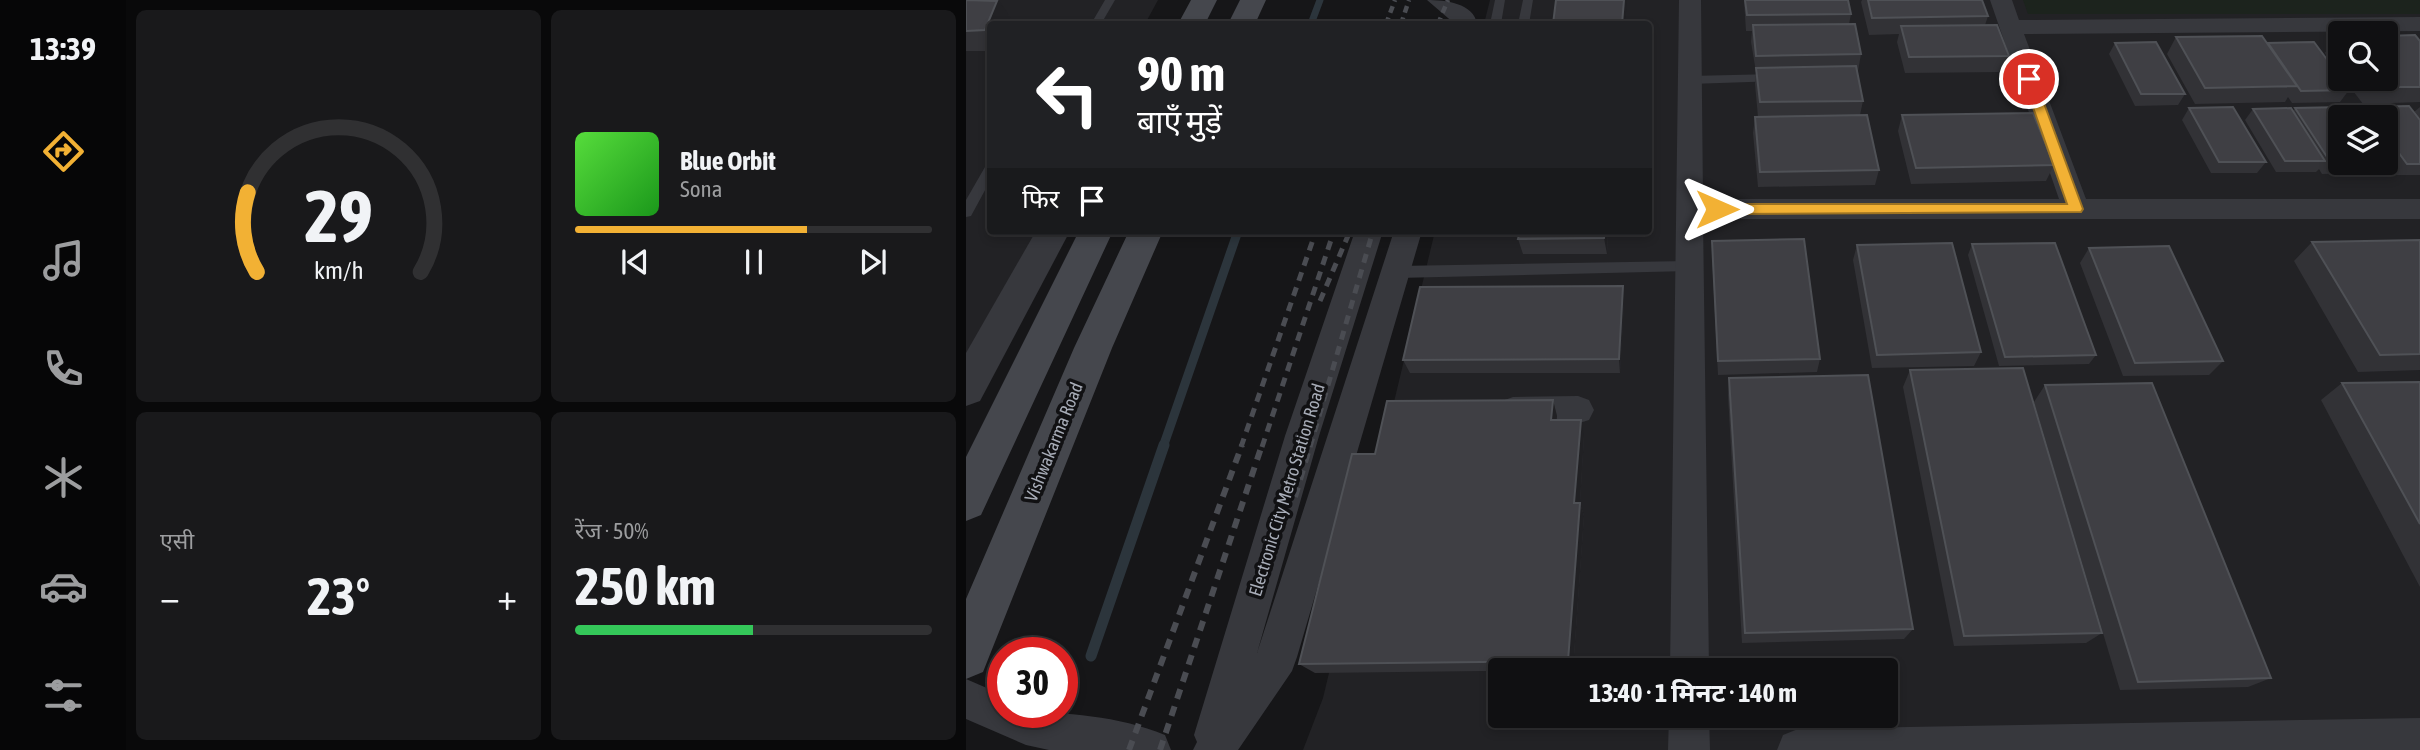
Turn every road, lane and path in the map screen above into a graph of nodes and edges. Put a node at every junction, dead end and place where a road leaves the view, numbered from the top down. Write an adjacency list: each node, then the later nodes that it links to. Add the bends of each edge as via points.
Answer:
1 (1110, 0): 8 (lane)
2 (1253, 0): 9 (main road)
3 (1438, 0): 10 (street); 11 (street)
4 (1500, 0): 12 (lane)
5 (1528, 0): 13 (lane)
6 (1690, 0): 17 (street)
7 (2001, 0): 15 (street)
8 (1098, 21)
9 (1243, 21)
10 (1432, 21)
11 (1467, 21)
12 (1496, 21)
13 (1524, 21)
14 (2420, 24): 15 (street)
15 (2011, 27): 20 (street)
16 (1795, 77): 17 (lane)
17 (1690, 80): 19 (street)
18 (987, 175): 22 (lane)
19 (1689, 209): 20 (street); 28 (street)
20 (2076, 209): 21 (street)
21 (2420, 209)
22 (966, 212)
23 (1051, 235): 32 (street)
24 (1368, 235): 42 (street, Electronic City Metro Station Road, via 1298,449)
25 (1407, 235): 29 (street)
26 (1140, 244): 27 (main road, via 1118,275 1094,281 1081,272); 30 (main road, Vishwakarma Road)
27 (1089, 245): 31 (main road)
28 (1689, 266): 29 (lane); 37 (street)
29 (1397, 272): 42 (street, via 1367,414 1279,657)
30 (1093, 348): 31 (main road, via 1093,335 1087,328 1077,327 1052,335); 36 (main road, Vishwakarma Road)
31 (1039, 349): 35 (main road)
32 (966, 389)
33 (1578, 410): 34 (street)
34 (1486, 412)
35 (966, 501)
36 (966, 655)
37 (1689, 658)
38 (966, 699): 41 (street, via 1026,725)
39 (1689, 728): 43 (street)
40 (2420, 738): 44 (street)
41 (1150, 750)
42 (1212, 750)
43 (1689, 750)
44 (1798, 750)

